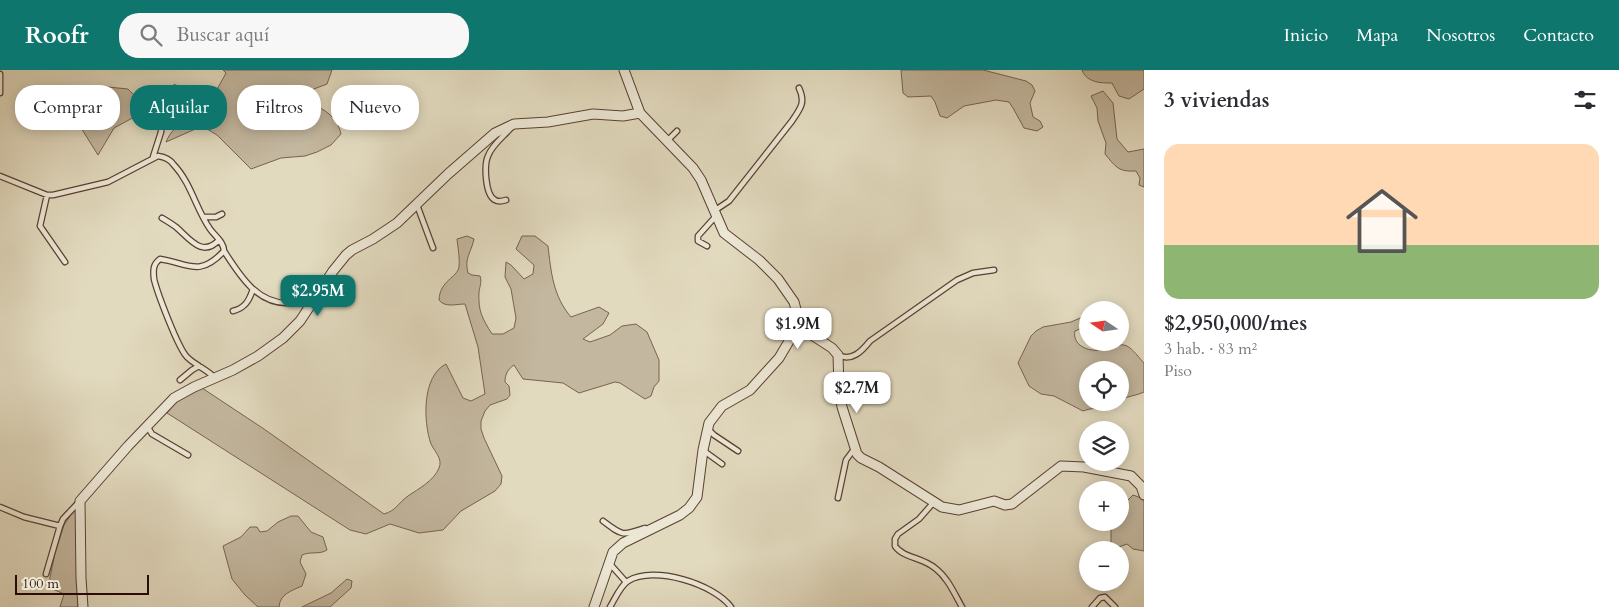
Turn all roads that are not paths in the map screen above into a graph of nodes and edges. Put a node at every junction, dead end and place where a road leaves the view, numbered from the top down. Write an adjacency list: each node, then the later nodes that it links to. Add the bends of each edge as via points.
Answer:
1 (624, 70): 5 (street)
2 (0, 74): 4 (lane)
3 (799, 88): 16 (lane, via 803,100 792,121)
4 (0, 93)
5 (640, 113): 6 (street, via 623,116 593,114); 9 (street)
6 (514, 124): 13 (lane, via 491,149 485,164 491,196 494,200); 14 (street, via 488,138)
7 (161, 130): 10 (lane)
8 (677, 131): 9 (lane)
9 (667, 141): 16 (street, via 693,168)
10 (153, 157): 12 (lane, via 108,182); 17 (lane, via 166,158 175,165)
11 (0, 176): 12 (lane)
12 (47, 195): 23 (lane, via 40,226)
13 (506, 200)
14 (417, 205): 21 (lane); 31 (street, via 373,240 346,255 300,321 283,338 258,356)
15 (222, 214): 17 (lane)
16 (715, 214): 20 (lane, via 698,236 698,241); 28 (street, via 724,233 778,279 794,302)
17 (203, 217): 19 (lane)
18 (162, 218): 19 (lane, via 197,246 206,249)
19 (220, 240): 22 (lane)
20 (707, 246)
21 (432, 248)
22 (224, 251): 26 (lane); 30 (lane, via 200,267 160,259 155,262 153,271 177,343)
23 (65, 262)
24 (994, 270): 29 (lane, via 973,273 957,280 870,341 861,352 850,357)
25 (316, 282): 26 (lane, via 306,298 293,304 264,297)
26 (253, 289): 27 (lane, via 242,308)
27 (233, 311)
28 (798, 326): 29 (street); 34 (street, via 780,358 762,379 722,406)
29 (838, 355): 35 (street, via 842,407)
30 (199, 366): 31 (lane); 32 (lane)
31 (214, 377): 33 (street, via 174,398)
32 (180, 380)
33 (146, 426): 38 (lane, via 152,434); 42 (street)
34 (707, 428): 36 (street); 37 (lane)
35 (855, 448): 41 (lane, via 846,460); 43 (street, via 861,458)
36 (703, 450): 39 (lane); 46 (street, via 697,497 689,508)
37 (738, 451)
38 (188, 455)
39 (722, 464)
40 (1144, 495): 43 (street, via 1141,486 1131,476 1061,466 1012,504 984,503 959,510)
41 (838, 498)
42 (80, 501): 47 (lane); 51 (street)
43 (934, 502): 55 (lane, via 919,519 898,534 894,546 902,554 936,568)
44 (0, 507): 47 (lane)
45 (603, 521): 46 (lane, via 622,534)
46 (666, 522): 48 (street, via 623,543)
47 (60, 526): 49 (lane)
48 (609, 563): 50 (lane); 52 (street)
49 (46, 574)
50 (626, 582): 53 (lane); 54 (lane, via 655,576 675,578 709,589 722,596)
51 (83, 607)
52 (594, 607)
53 (610, 607)
54 (731, 607)
55 (962, 607)
56 (1092, 607): 57 (lane, via 1105,597)
57 (1115, 607)

